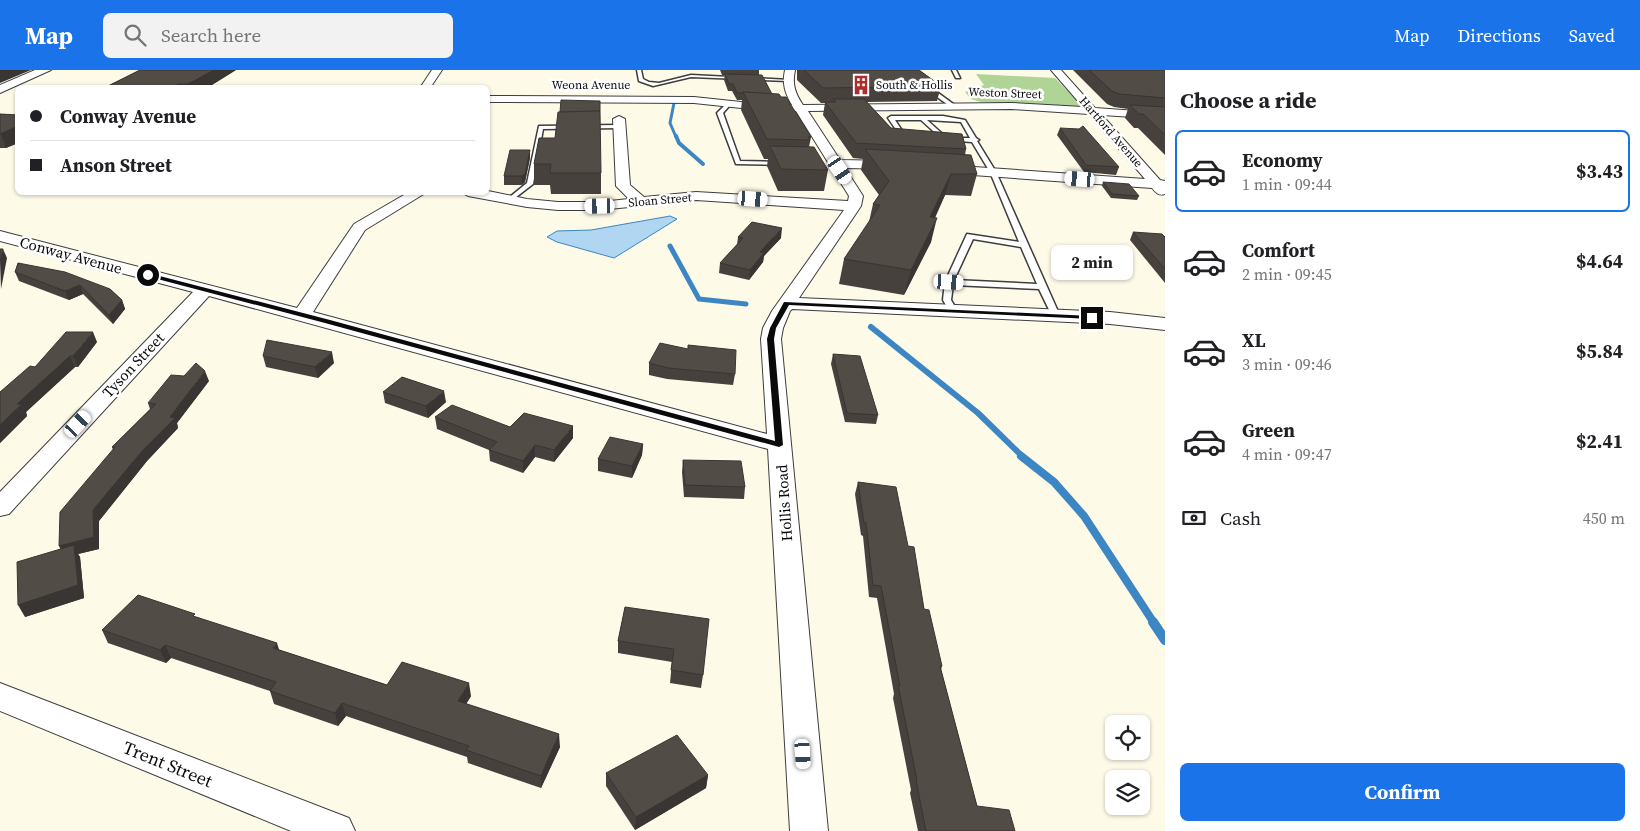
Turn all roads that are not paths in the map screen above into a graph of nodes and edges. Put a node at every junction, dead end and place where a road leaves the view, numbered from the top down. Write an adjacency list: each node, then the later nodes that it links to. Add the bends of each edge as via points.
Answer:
1 (45, 70): 12 (street)
2 (58, 70): 9 (street)
3 (437, 70): 10 (street)
4 (639, 70): 7 (lane, via 641,80 648,85 691,76)
5 (954, 70): 8 (lane)
6 (1056, 70): 21 (street, Hartford Avenue)
7 (789, 75): 19 (street, via 790,94)
8 (958, 77)
9 (25, 85)
10 (427, 85)
11 (928, 88): 18 (lane)
12 (0, 89)
13 (15, 89): 14 (street)
14 (0, 94)
15 (490, 99): 16 (street, Weona Avenue)
16 (694, 100): 17 (street, Weston Street)
17 (728, 104): 19 (street, Weston Street); 30 (lane, via 720,113 738,163)
18 (953, 106): 20 (street, Weston Street); 21 (street, Weston Street)
19 (799, 108): 20 (street, Weston Street); 31 (street)
20 (877, 108): 23 (lane)
21 (1092, 111): 22 (street, Weston Street); 35 (street, Hartford Avenue)
22 (1165, 116)
23 (891, 118): 24 (lane); 26 (lane, via 903,136)
24 (922, 118): 28 (lane); 29 (lane, via 962,121)
25 (619, 123): 38 (lane, via 541,127 530,184); 39 (street, via 623,186)
26 (912, 137)
27 (937, 139): 28 (lane)
28 (945, 139): 29 (lane)
29 (976, 140): 34 (lane)
30 (792, 164)
31 (831, 164): 32 (street); 40 (street, via 855,193)
32 (908, 166)
33 (936, 168): 34 (street)
34 (993, 172): 35 (street); 42 (lane)
35 (1162, 188)
36 (415, 195): 48 (street, via 359,227)
37 (483, 195): 38 (street, Sloan Street)
38 (509, 200): 39 (street, Sloan Street, via 577,206)
39 (640, 201): 40 (street, Sloan Street, via 717,197)
40 (854, 206): 46 (street, Hollis Road)
41 (0, 236): 45 (street, Conway Avenue)
42 (1024, 245): 43 (lane, via 970,236); 44 (lane)
43 (949, 282): 44 (lane); 47 (lane, via 947,300)
44 (1042, 287): 49 (lane)
45 (205, 290): 48 (street, Conway Avenue); 52 (street, Tyson Street)
46 (786, 304): 47 (street); 51 (street, Hollis Road, via 771,339)
47 (954, 312): 49 (street)
48 (302, 315): 51 (street, Conway Avenue)
49 (1056, 316): 50 (street)
50 (1165, 324)
51 (779, 445): 55 (street, Hollis Road)
52 (0, 508)
53 (0, 697): 54 (street, Trent Street)
54 (336, 831)
55 (809, 831)

